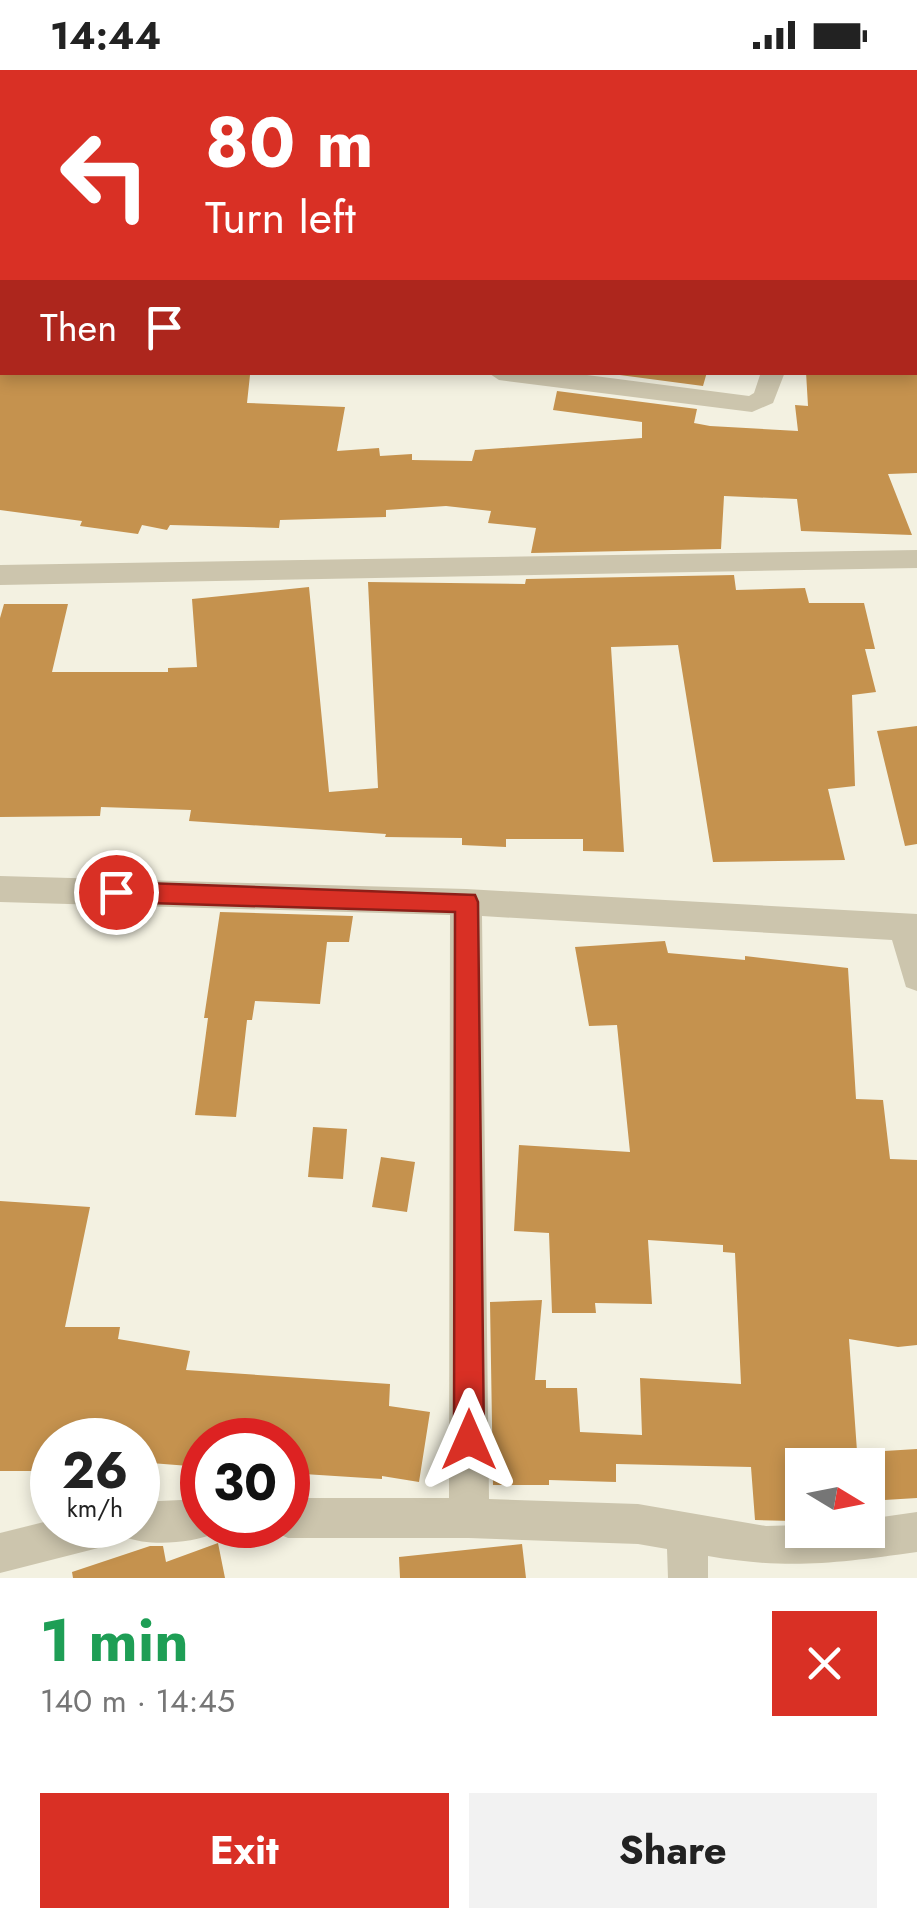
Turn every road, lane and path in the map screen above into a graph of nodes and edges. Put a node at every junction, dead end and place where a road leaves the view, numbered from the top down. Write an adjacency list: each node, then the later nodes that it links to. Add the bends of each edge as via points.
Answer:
1 (522, 375): 2 (street, via 752,404 764,397)
2 (773, 375)
3 (917, 559): 4 (street)
4 (0, 574)
5 (0, 888): 6 (street)
6 (466, 902): 7 (street); 10 (street)
7 (910, 927): 8 (street)
8 (917, 977)
9 (310, 1518): 10 (street)
10 (469, 1518): 12 (street, via 638,1524)
11 (917, 1532): 12 (street, via 766,1546)
12 (686, 1533): 15 (street)
13 (30, 1545): 14 (street)
14 (0, 1553)
15 (688, 1578)

